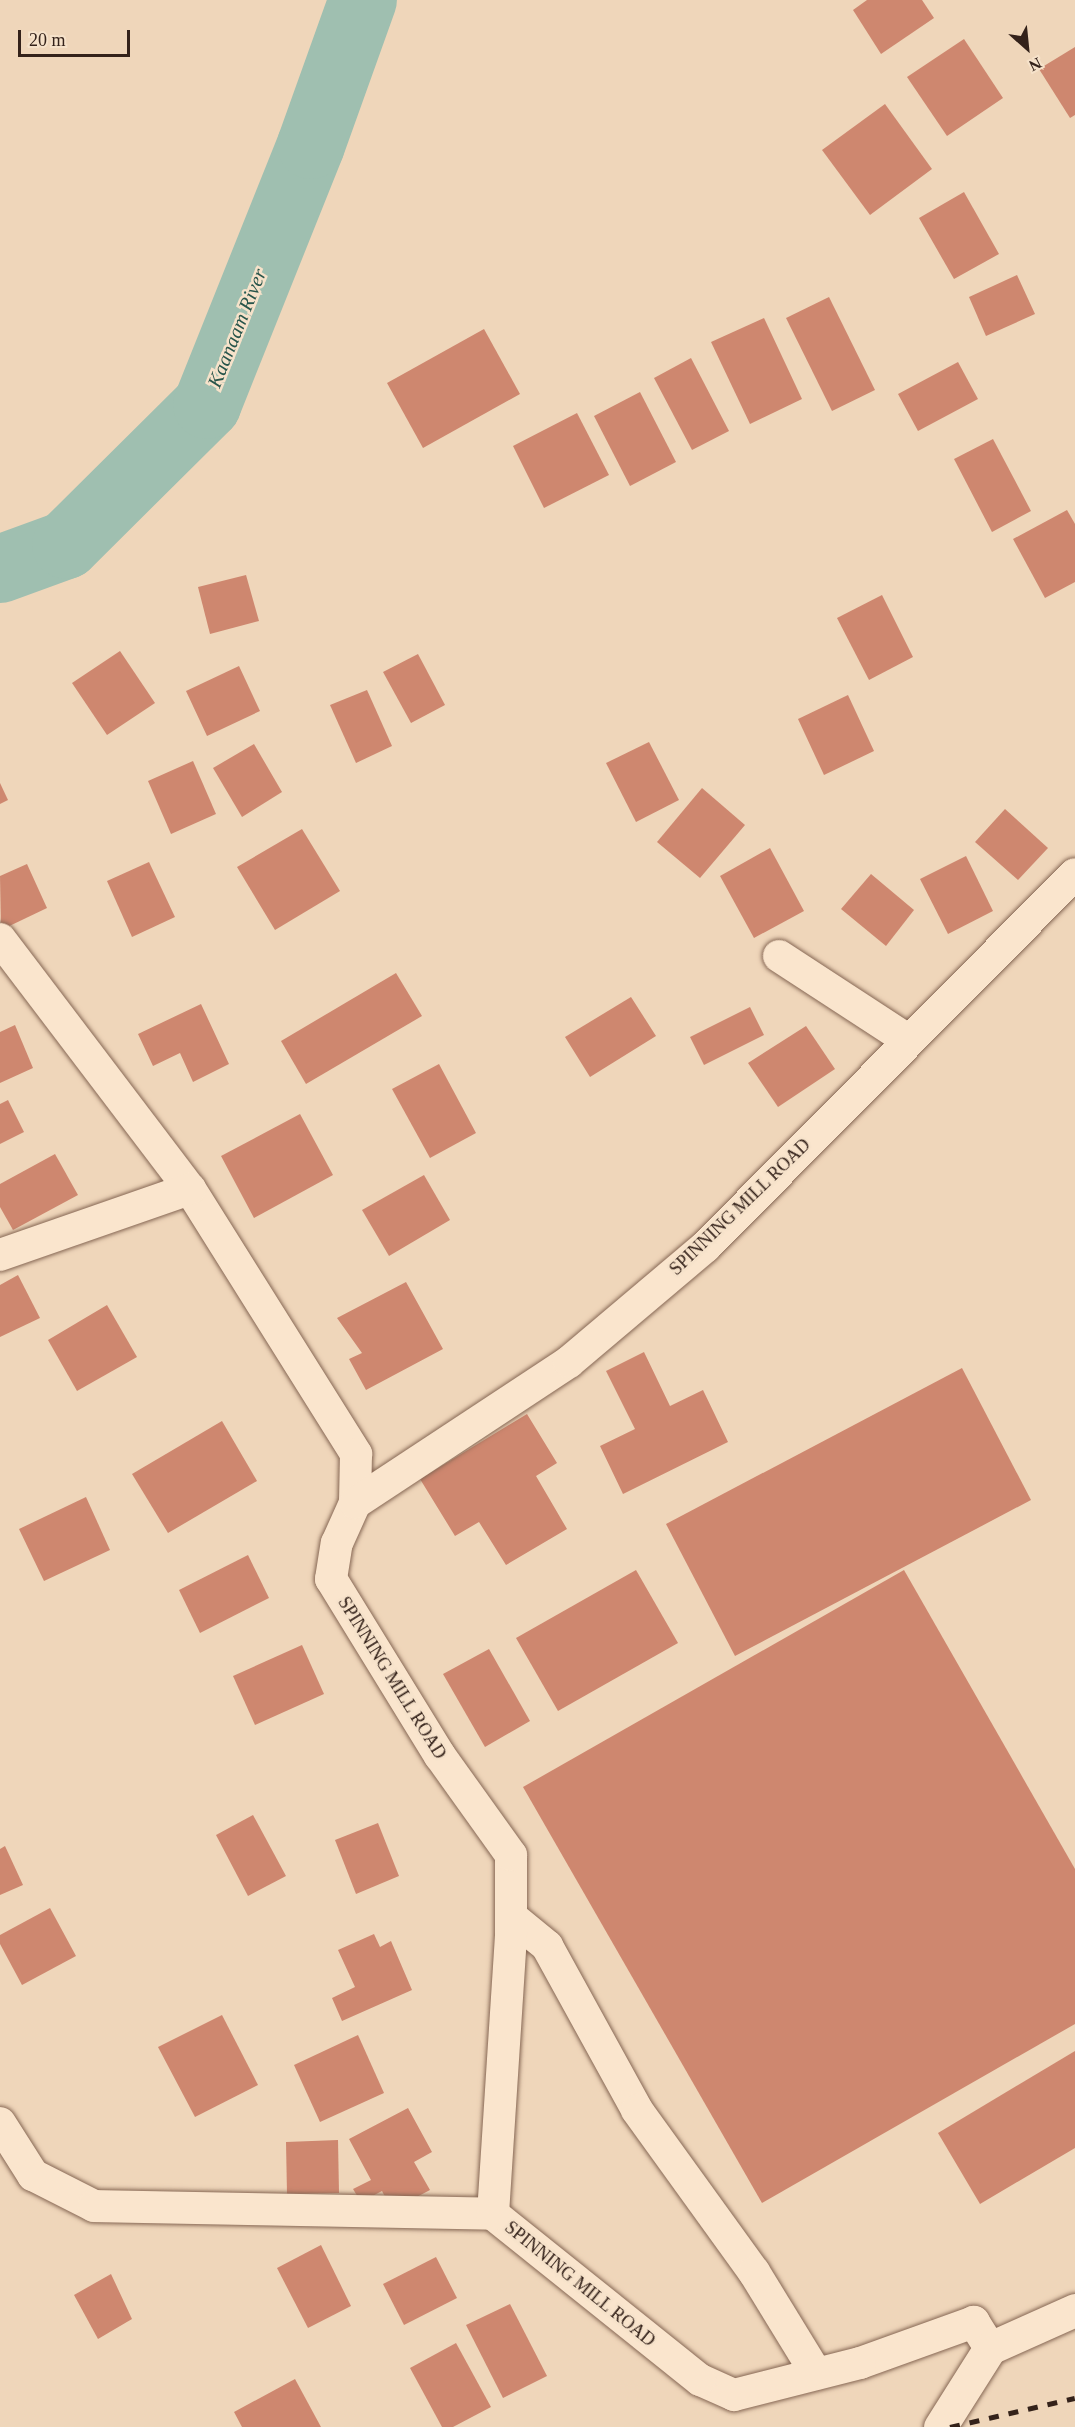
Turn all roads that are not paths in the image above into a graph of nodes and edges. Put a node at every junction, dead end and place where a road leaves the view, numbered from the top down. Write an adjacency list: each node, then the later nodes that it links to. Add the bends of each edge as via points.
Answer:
1 (1075, 874): 4 (street, SPINNING MILL ROAD)
2 (0, 939): 5 (street)
3 (779, 956): 4 (street)
4 (908, 1040): 7 (street, SPINNING MILL ROAD, via 705,1247 569,1362)
5 (190, 1189): 6 (street); 7 (street, via 356,1454)
6 (0, 1255)
7 (355, 1503): 8 (street, SPINNING MILL ROAD, via 337,1543 331,1579 440,1756 511,1856)
8 (511, 1933): 10 (street, SPINNING MILL ROAD); 13 (street, via 514,1919 547,1946 638,2110 754,2272)
9 (0, 2123): 10 (street, via 33,2175 94,2206)
10 (493, 2214): 13 (street, SPINNING MILL ROAD, via 700,2380 734,2395)
11 (1075, 2310): 12 (street)
12 (990, 2348): 13 (street, SPINNING MILL ROAD, via 974,2322); 14 (street)
13 (816, 2373)
14 (940, 2427)

